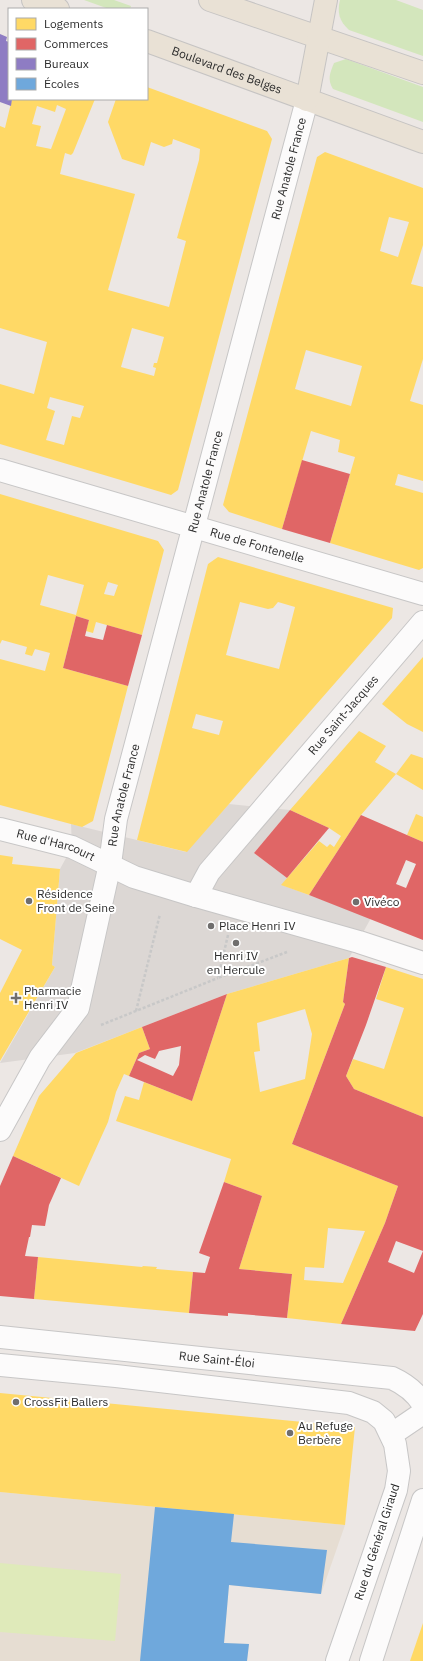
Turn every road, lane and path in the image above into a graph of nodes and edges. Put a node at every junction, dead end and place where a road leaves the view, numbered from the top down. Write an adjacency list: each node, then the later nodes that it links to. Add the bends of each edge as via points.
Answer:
1 (34, 0): 5 (main road)
2 (210, 0): 4 (main road)
3 (326, 0): 6 (main road)
4 (250, 6): 6 (main road)
5 (55, 8)
6 (319, 36): 8 (main road); 9 (main road)
7 (148, 41): 9 (main road, Boulevard des Belges)
8 (423, 73)
9 (307, 100): 10 (main road, Boulevard des Belges); 12 (street, Rue Anatole France)
10 (423, 142)
11 (0, 470): 12 (street, Rue de Fontenelle)
12 (194, 527): 13 (street, Rue de Fontenelle); 16 (street, Rue Anatole France, via 116,819)
13 (423, 594)
14 (423, 622): 17 (street, Rue Saint-Jacques, via 209,872)
15 (0, 829): 16 (street, Rue d'Harcourt, via 72,847)
16 (110, 864): 17 (street, via 134,877); 25 (street, via 78,1008 40,1058)
17 (196, 896): 21 (street, via 359,942)
18 (162, 909): 23 (path)
19 (230, 930): 22 (path)
20 (290, 950): 22 (path)
21 (423, 963)
22 (218, 978): 23 (path)
23 (136, 1011): 24 (path)
24 (96, 1027)
25 (0, 1130)
26 (0, 1337): 28 (street, Rue Saint-Éloi, via 392,1378 406,1384)
27 (0, 1365): 30 (street, via 349,1403 373,1412 384,1421)
28 (423, 1404)
29 (423, 1413): 30 (street)
30 (392, 1434): 32 (street, Rue du Général Giraud, via 398,1456 396,1490)
31 (423, 1500): 33 (street)
32 (337, 1661)
33 (371, 1661)

